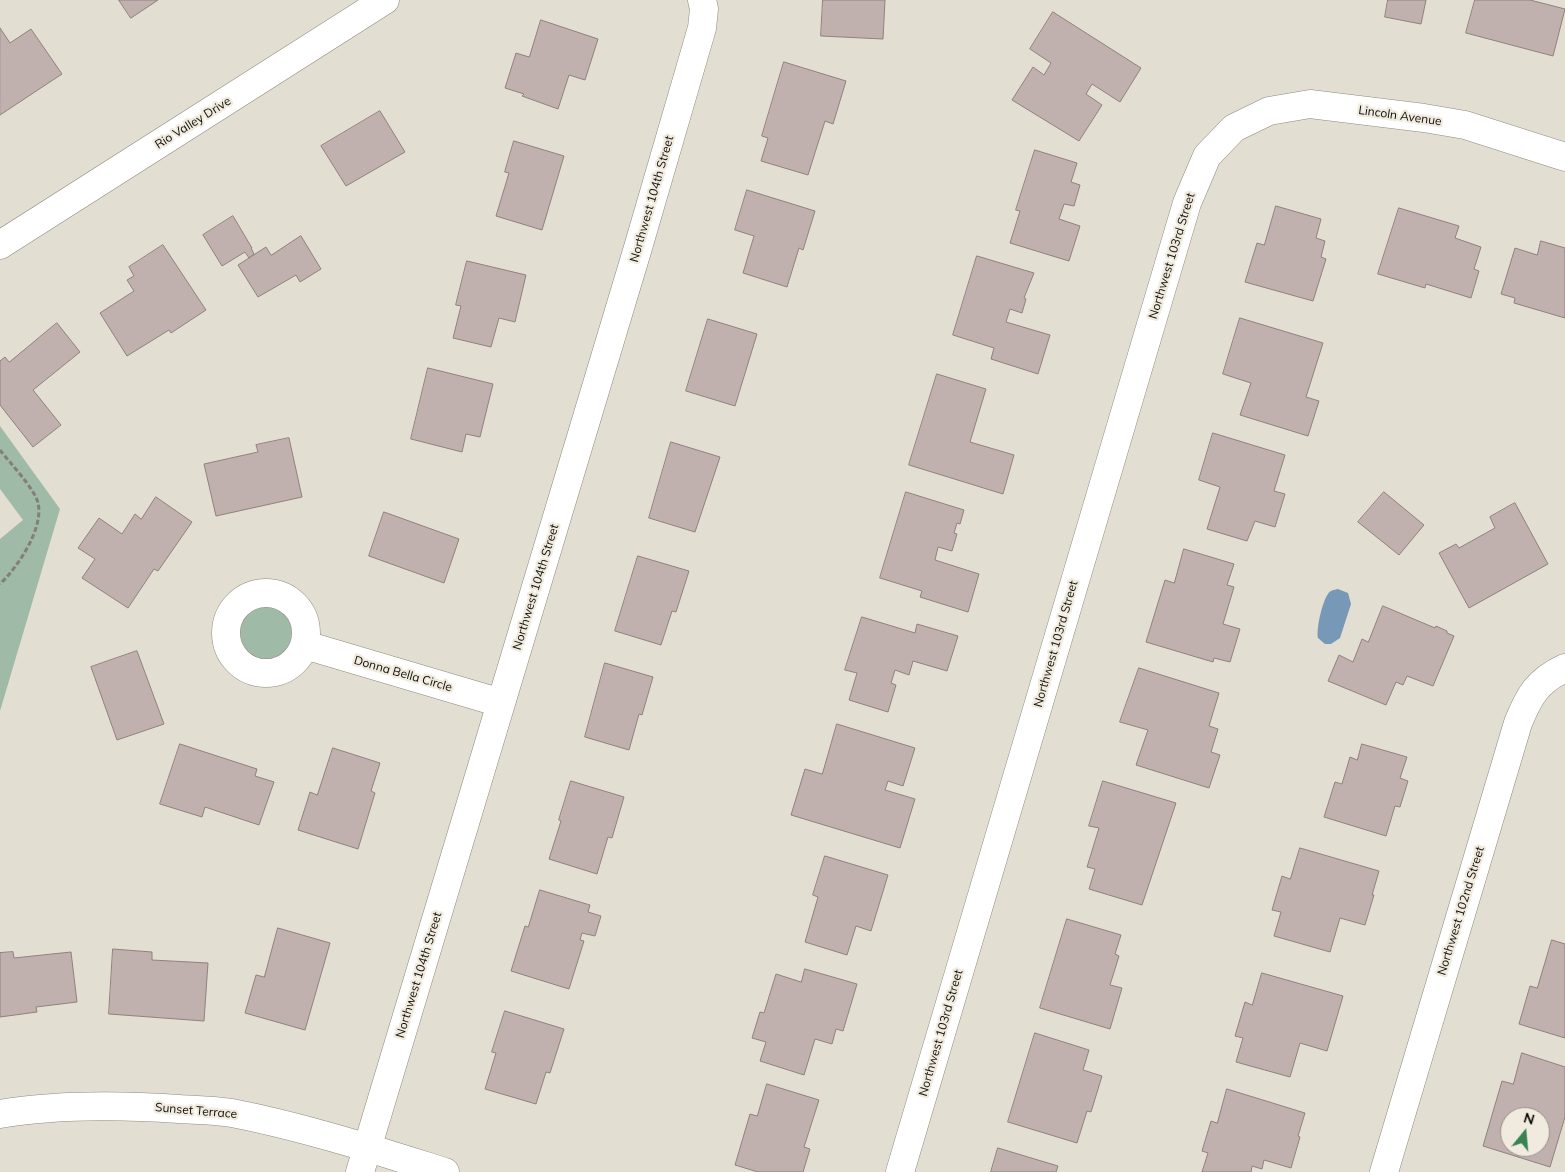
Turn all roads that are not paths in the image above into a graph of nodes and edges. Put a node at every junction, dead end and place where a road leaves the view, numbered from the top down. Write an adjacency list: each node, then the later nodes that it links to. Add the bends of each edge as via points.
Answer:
1 (385, 0): 5 (street, Rio Valley Drive)
2 (702, 0): 8 (street, Northwest 104th Street, via 702,28)
3 (1234, 128): 4 (street, Lincoln Avenue, via 1269,111 1310,104 1465,125); 12 (street, Northwest 103rd Street, via 1207,156 1187,203)
4 (1565, 157)
5 (0, 245)
6 (305, 645): 8 (street, Donna Bella Circle)
7 (1565, 668): 13 (street, Northwest 102nd Street, via 1550,675 1528,698 1518,723)
8 (501, 703): 10 (street, Northwest 104th Street)
9 (0, 1114): 10 (street, Sunset Terrace, via 88,1106 230,1112 281,1124)
10 (363, 1160): 11 (street, Sunset Terrace)
11 (445, 1172)
12 (900, 1172)
13 (1384, 1172)

